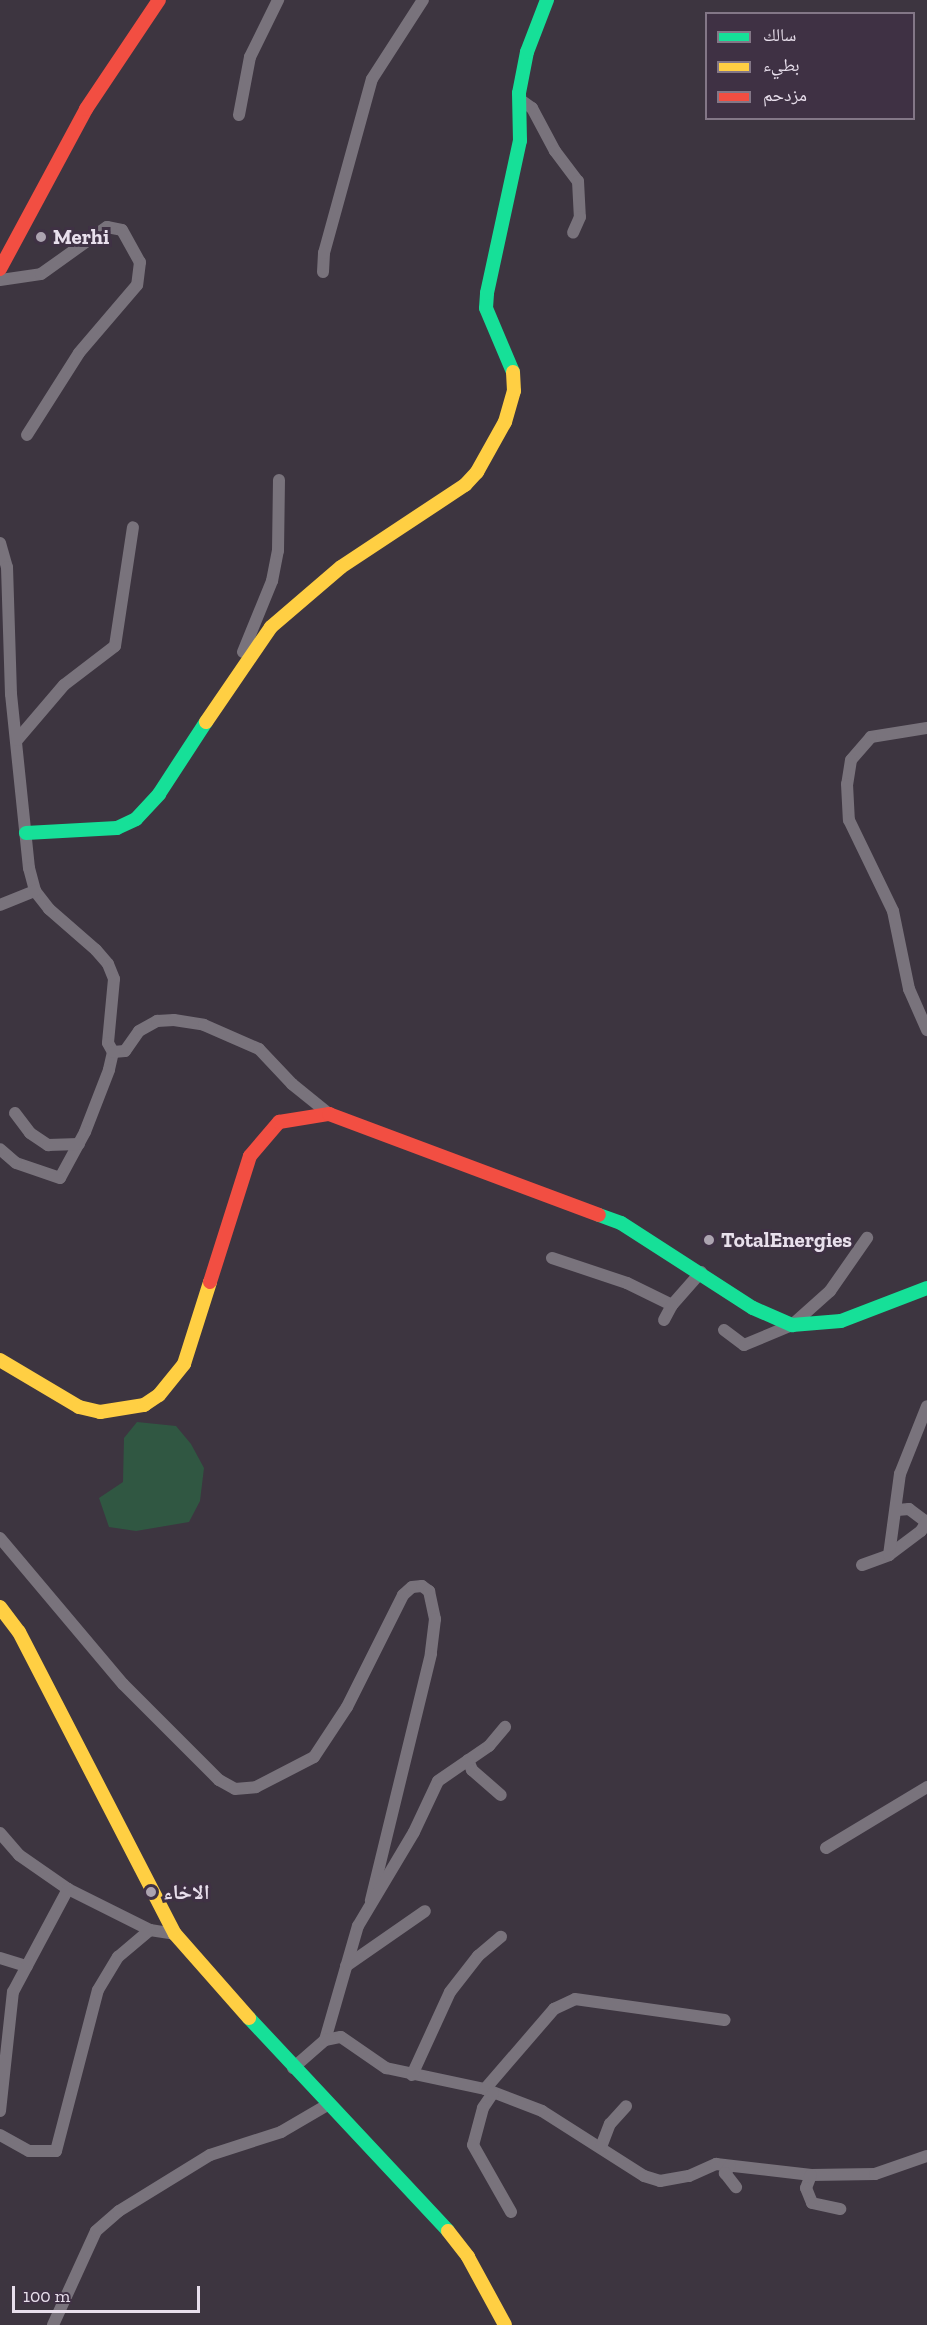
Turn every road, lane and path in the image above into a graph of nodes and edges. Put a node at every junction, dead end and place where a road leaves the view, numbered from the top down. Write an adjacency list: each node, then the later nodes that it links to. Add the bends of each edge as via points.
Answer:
1 (159, 0): 8 (street, via 86,109)
2 (278, 0): 6 (street, via 250,57)
3 (423, 0): 9 (street, via 372,79 324,253)
4 (547, 0): 5 (street, via 527,52)
5 (519, 99): 7 (street, via 532,108 555,151 578,181 580,217); 15 (street, via 520,141 486,308 512,363 514,391 505,422 477,472 465,485 414,516 313,589 262,638)
6 (239, 115)
7 (573, 233)
8 (0, 269)
9 (323, 272)
10 (0, 280): 11 (street, via 41,274 107,227 122,230 140,262 137,285 79,352)
11 (27, 435)
12 (279, 480): 15 (street, via 278,550 272,581)
13 (133, 527): 17 (street, via 115,646 64,685)
14 (0, 543): 17 (street, via 7,567)
15 (226, 689): 18 (street, via 166,784 136,819 109,829)
16 (927, 728): 21 (street, via 871,737 851,760 847,784 849,820 893,911 909,989)
17 (16, 741): 18 (street)
18 (26, 833): 19 (street)
19 (35, 891): 20 (street); 22 (street, via 108,964 114,979 108,1043)
20 (0, 905)
21 (927, 1030)
22 (113, 1052): 24 (street, via 124,1051 139,1031 157,1021 204,1025 259,1049 292,1084); 25 (street, via 99,1100)
23 (15, 1113): 25 (street, via 30,1133 48,1145)
24 (329, 1114): 29 (street, via 621,1223); 35 (street, via 279,1122 250,1156 191,1346 184,1364 159,1395 144,1405 100,1412 79,1407)
25 (78, 1144): 26 (street, via 60,1178 16,1163)
26 (0, 1149)
27 (867, 1238): 33 (street, via 830,1291)
28 (552, 1258): 31 (street, via 627,1283)
29 (701, 1272): 31 (street); 33 (street, via 753,1308)
30 (927, 1288): 33 (street, via 840,1321)
31 (672, 1305): 32 (street)
32 (664, 1320)
33 (792, 1325): 34 (street, via 744,1345)
34 (724, 1330)
35 (0, 1360)
36 (927, 1406): 37 (street, via 906,1453)
37 (897, 1510): 38 (street, via 909,1509); 40 (street)
38 (926, 1522): 40 (street, via 921,1531)
39 (0, 1538): 50 (street, via 123,1684 219,1780 236,1789 256,1787 314,1757 347,1707 402,1595 412,1587 422,1586 429,1591 435,1619 431,1654)
40 (889, 1555): 41 (street)
41 (862, 1565)
42 (0, 1606): 53 (street, via 19,1632)
43 (505, 1727): 44 (street, via 489,1746)
44 (468, 1760): 46 (street, via 472,1770); 50 (street, via 438,1781 414,1832)
45 (927, 1786): 48 (street)
46 (501, 1795)
47 (0, 1833): 49 (street, via 19,1855)
48 (826, 1848)
49 (68, 1889): 52 (street); 56 (street)
50 (371, 1901): 57 (street, via 358,1926)
51 (424, 1911): 57 (street)
52 (150, 1930): 53 (street); 66 (street, via 118,1957 98,1990 56,2151 29,2151)
53 (175, 1935): 60 (street)
54 (501, 1937): 61 (street, via 478,1956 450,1992)
55 (0, 1958): 56 (street)
56 (27, 1966): 65 (street, via 9,2009)
57 (346, 1966): 59 (street)
58 (725, 2020): 62 (street, via 575,2000 554,2008)
59 (325, 2040): 60 (street); 61 (street, via 348,2040 371,2061)
60 (293, 2068): 63 (street)
61 (412, 2075): 62 (street)
62 (489, 2091): 67 (street, via 550,2114); 73 (street, via 475,2127 473,2145)
63 (329, 2104): 74 (street, via 281,2132 210,2155 119,2211 96,2231); 75 (street, via 440,2220 468,2257)
64 (627, 2106): 67 (street, via 610,2124)
65 (0, 2111)
66 (0, 2135)
67 (601, 2147): 69 (street, via 644,2176 660,2181 689,2176 716,2164)
68 (927, 2156): 70 (street, via 883,2173)
69 (730, 2166): 70 (street); 71 (street, via 725,2173)
70 (812, 2175): 72 (street, via 806,2188 812,2203)
71 (736, 2187)
72 (840, 2209)
73 (511, 2212)
74 (53, 2325)
75 (505, 2325)

